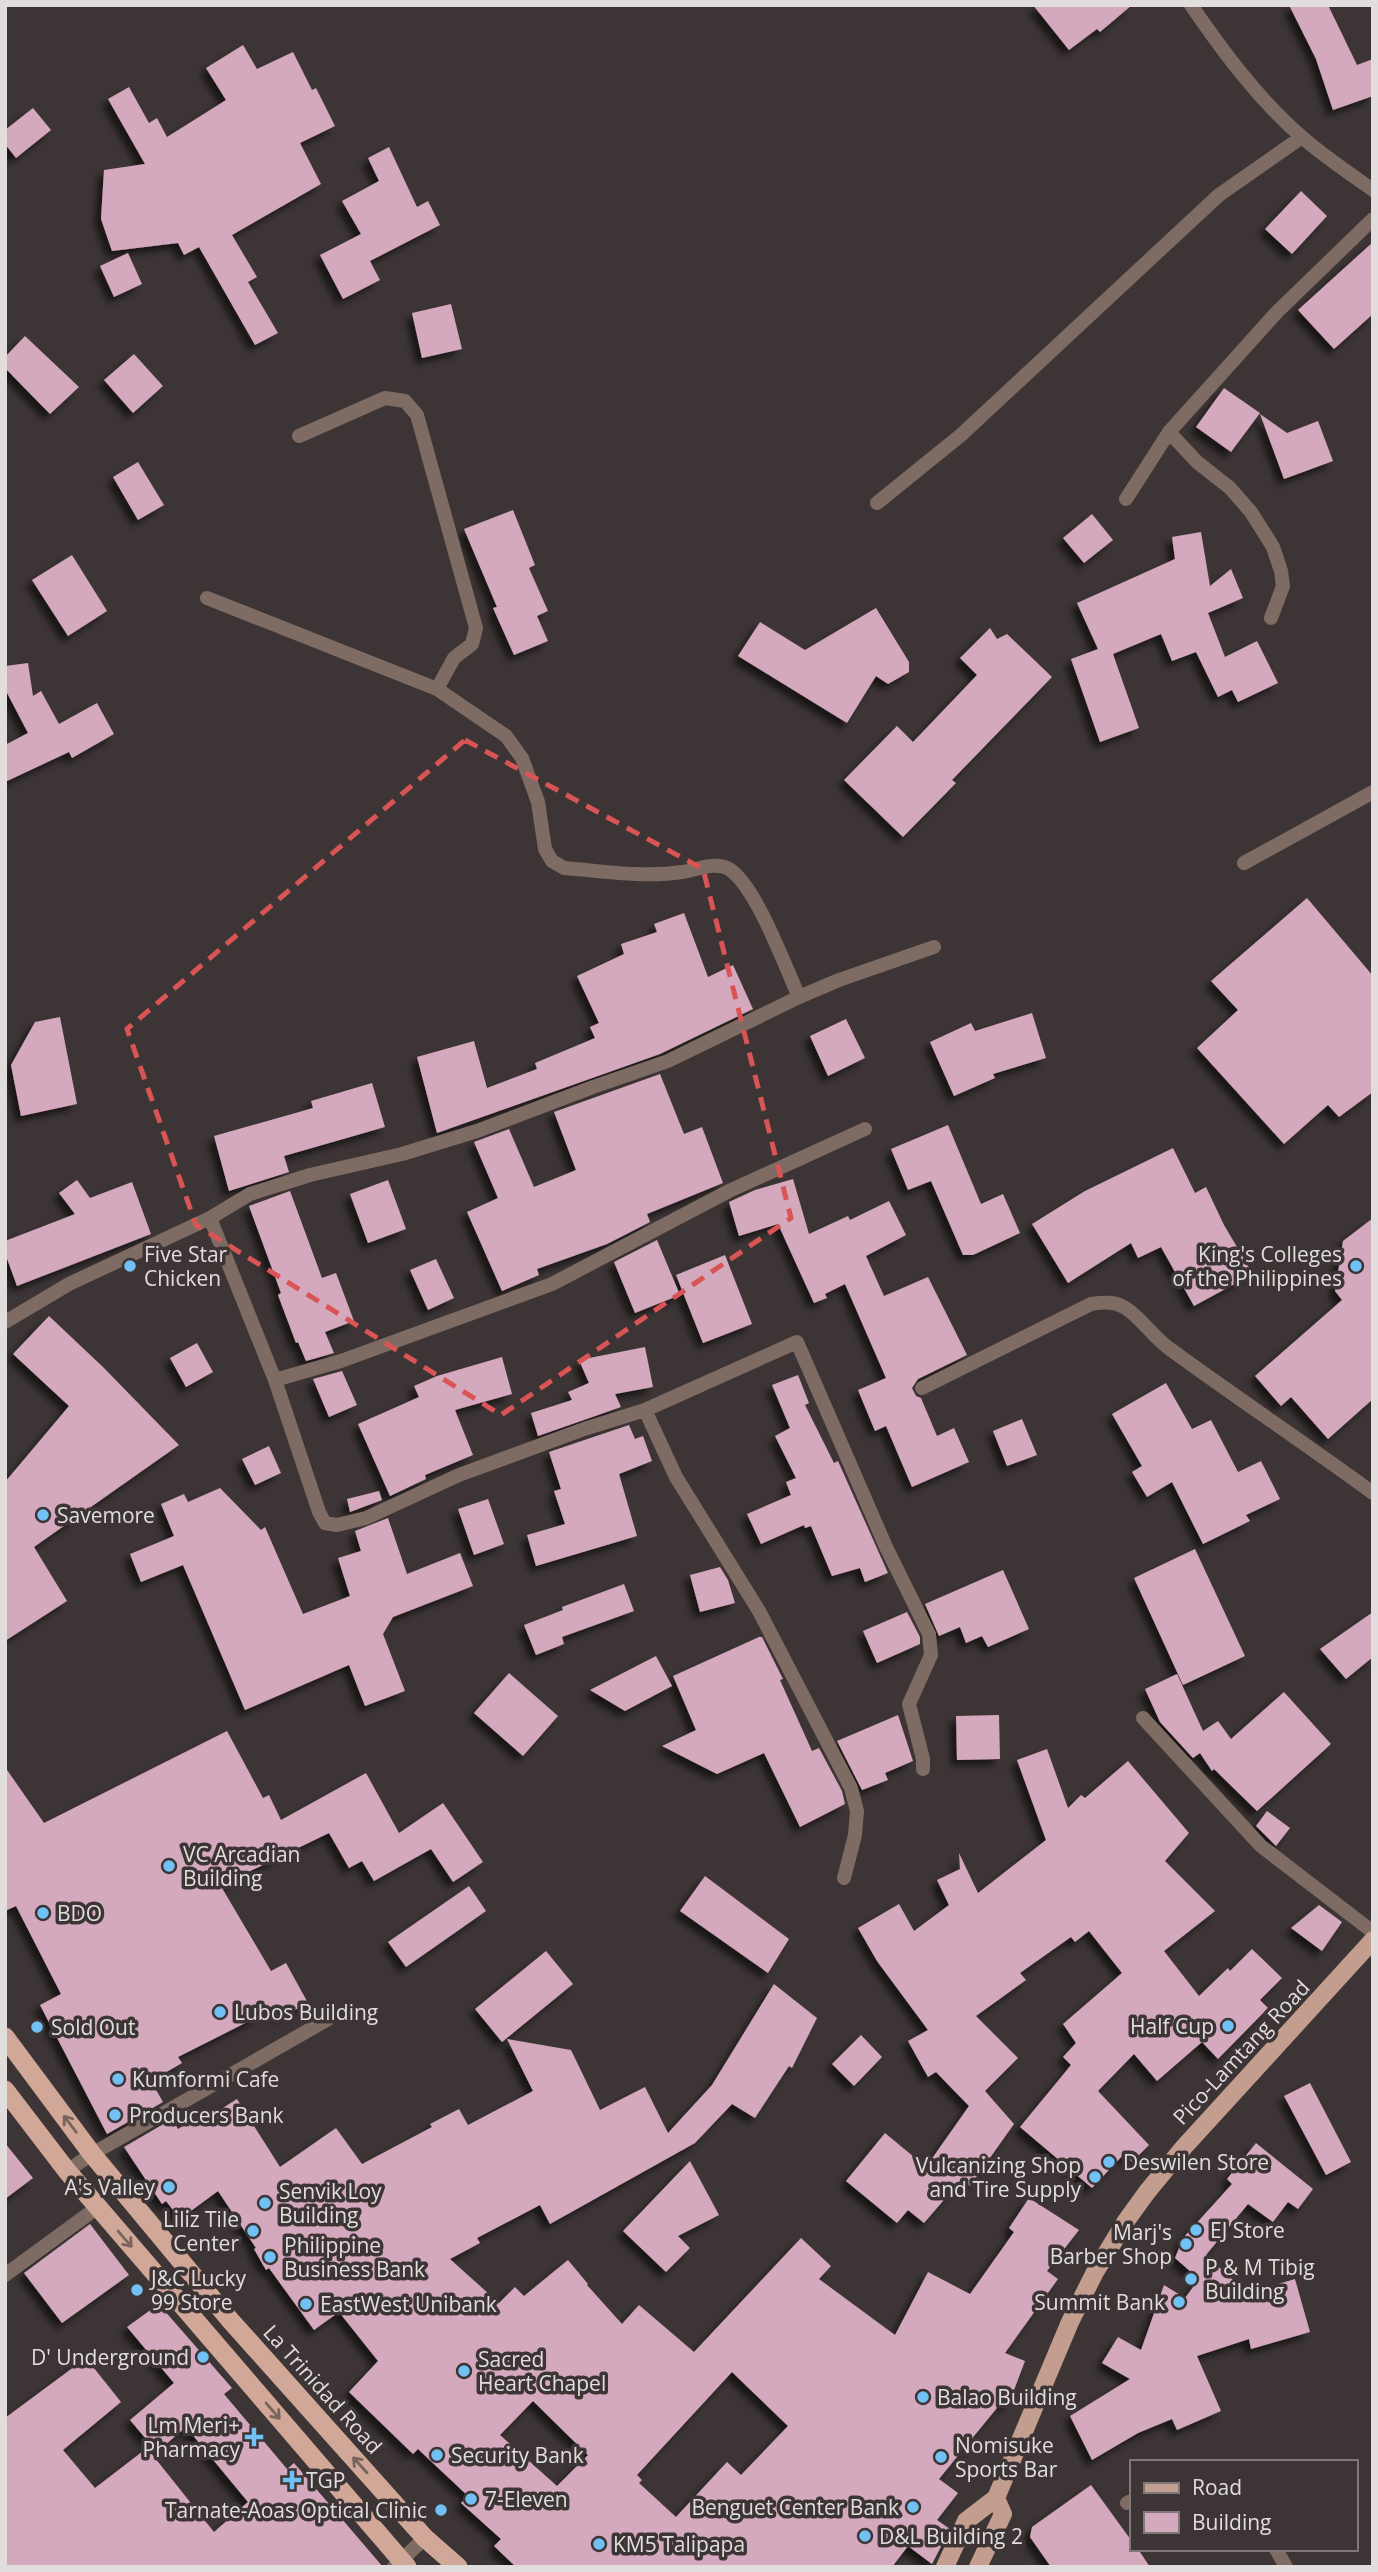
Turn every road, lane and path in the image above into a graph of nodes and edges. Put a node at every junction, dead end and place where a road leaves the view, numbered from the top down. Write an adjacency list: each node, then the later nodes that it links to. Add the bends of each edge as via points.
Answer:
1 (1191, 5): 2 (street, via 1246,80)
2 (1302, 137): 3 (street); 8 (street, via 1219,195 961,435)
3 (1373, 190)
4 (1373, 219): 5 (street, via 1277,312)
5 (1169, 432): 7 (street); 10 (street, via 1230,488 1273,547 1283,586)
6 (299, 436): 11 (street, via 385,398 405,401 417,415 476,628 472,645 454,658)
7 (1126, 499)
8 (877, 503)
9 (207, 598): 11 (street)
10 (1271, 618)
11 (436, 689): 15 (street, via 506,736 522,758 552,861 564,868 647,874 681,873 714,865 728,868 760,912)
12 (1373, 792): 13 (street)
13 (1244, 863)
14 (934, 947): 15 (street)
15 (799, 996): 17 (street, via 668,1061 477,1131 250,1194)
16 (865, 1129): 19 (street, via 729,1191 552,1284 341,1361)
17 (210, 1218): 18 (street, via 69,1284); 19 (street)
18 (5, 1322)
19 (275, 1380): 21 (street, via 319,1513 325,1523 337,1525 366,1518 459,1475)
20 (922, 1388): 22 (street, via 1091,1304 1109,1301 1128,1309 1159,1341)
21 (645, 1410): 24 (street, via 797,1342 929,1634 931,1655 909,1704); 25 (street, via 676,1477 760,1611 851,1788 857,1811)
22 (1373, 1493)
23 (1143, 1718): 26 (street, via 1261,1846)
24 (923, 1769)
25 (844, 1878)
26 (1373, 1932)
27 (1373, 1940): 36 (main road, Pico-Lamtang Road, via 1184,2147 1126,2221 1070,2322)
28 (330, 2018): 32 (street)
29 (5, 2037): 30 (highway, La Trinidad Road)
30 (39, 2082): 31 (highway); 32 (highway, La Trinidad Road, one-way to 30)
31 (9, 2094): 33 (highway)
32 (92, 2154): 33 (street); 37 (highway, La Trinidad Road, one-way to 32, via 230,2320)
33 (67, 2171): 34 (highway)
34 (98, 2207): 35 (street); 39 (highway, one-way to 39)
35 (5, 2275)
36 (997, 2500): 41 (main road, Pico-Lamtang Road, via 966,2521); 42 (main road, Pico-Lamtang Road, via 1003,2514)
37 (425, 2538): 39 (street); 40 (highway, La Trinidad Road)
38 (1277, 2551): 43 (street)
39 (401, 2565)
40 (458, 2567)
41 (945, 2567)
42 (978, 2567)
43 (1286, 2567)

